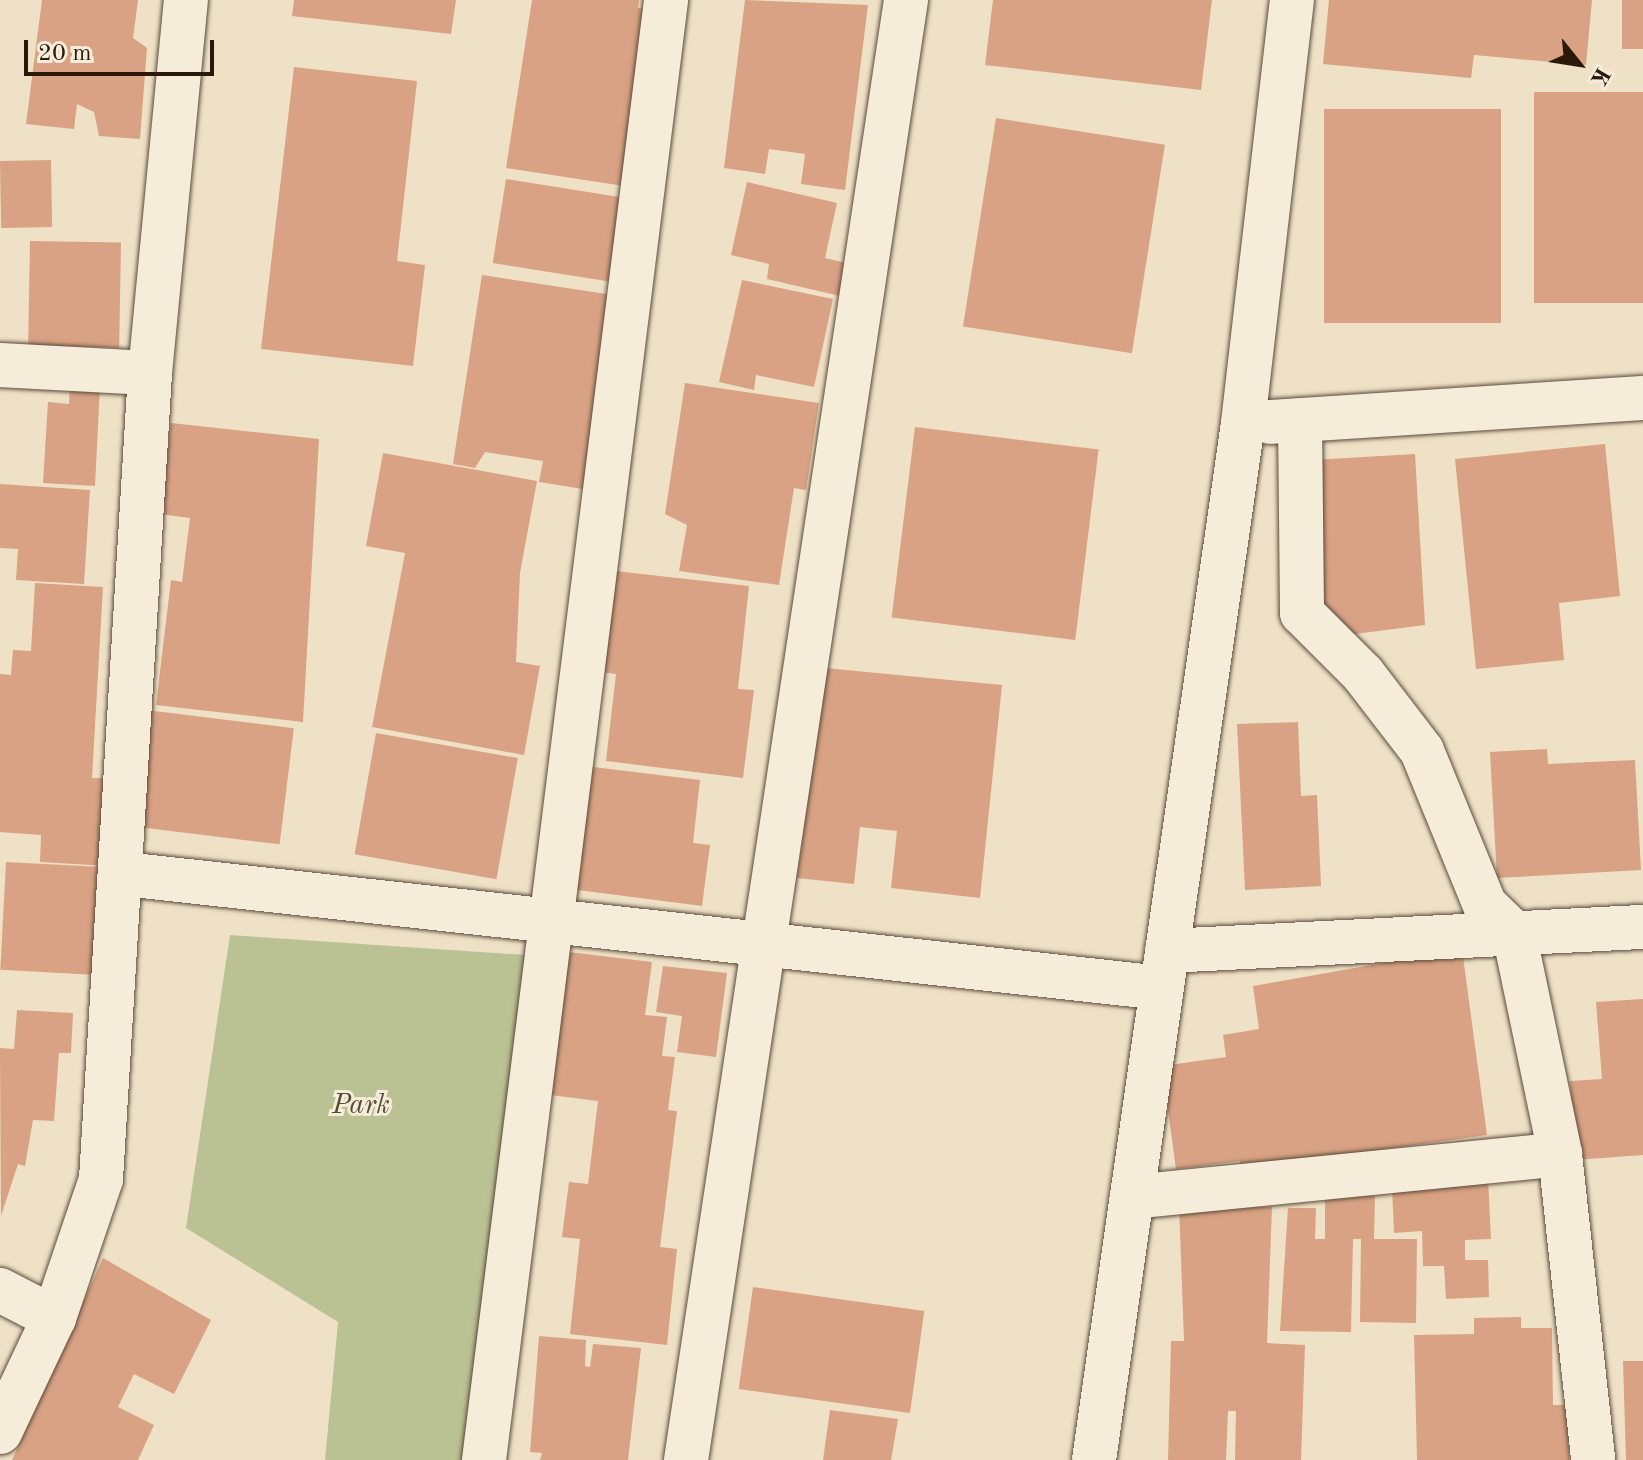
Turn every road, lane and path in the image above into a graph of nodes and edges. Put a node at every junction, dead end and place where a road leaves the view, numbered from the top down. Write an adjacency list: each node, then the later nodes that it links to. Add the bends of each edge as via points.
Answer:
1 (186, 0): 6 (street)
2 (666, 0): 11 (street)
3 (906, 0): 14 (street)
4 (1292, 0): 9 (street)
5 (0, 365): 6 (street)
6 (150, 373): 10 (street)
7 (1643, 398): 8 (street)
8 (1300, 420): 9 (street); 13 (street, via 1302,613 1363,674 1422,751 1485,905)
9 (1243, 423): 15 (street)
10 (124, 874): 11 (street); 19 (street, via 101,1179)
11 (548, 916): 14 (street); 21 (street)
12 (1643, 927): 13 (street)
13 (1514, 933): 15 (street); 16 (street)
14 (758, 946): 15 (street); 22 (street)
15 (1164, 969): 17 (street)
16 (1560, 1154): 17 (street); 24 (street)
17 (1132, 1197): 23 (street)
18 (0, 1290): 19 (street)
19 (54, 1318): 20 (street)
20 (0, 1432)
21 (484, 1460)
22 (686, 1460)
23 (1094, 1460)
24 (1593, 1460)

